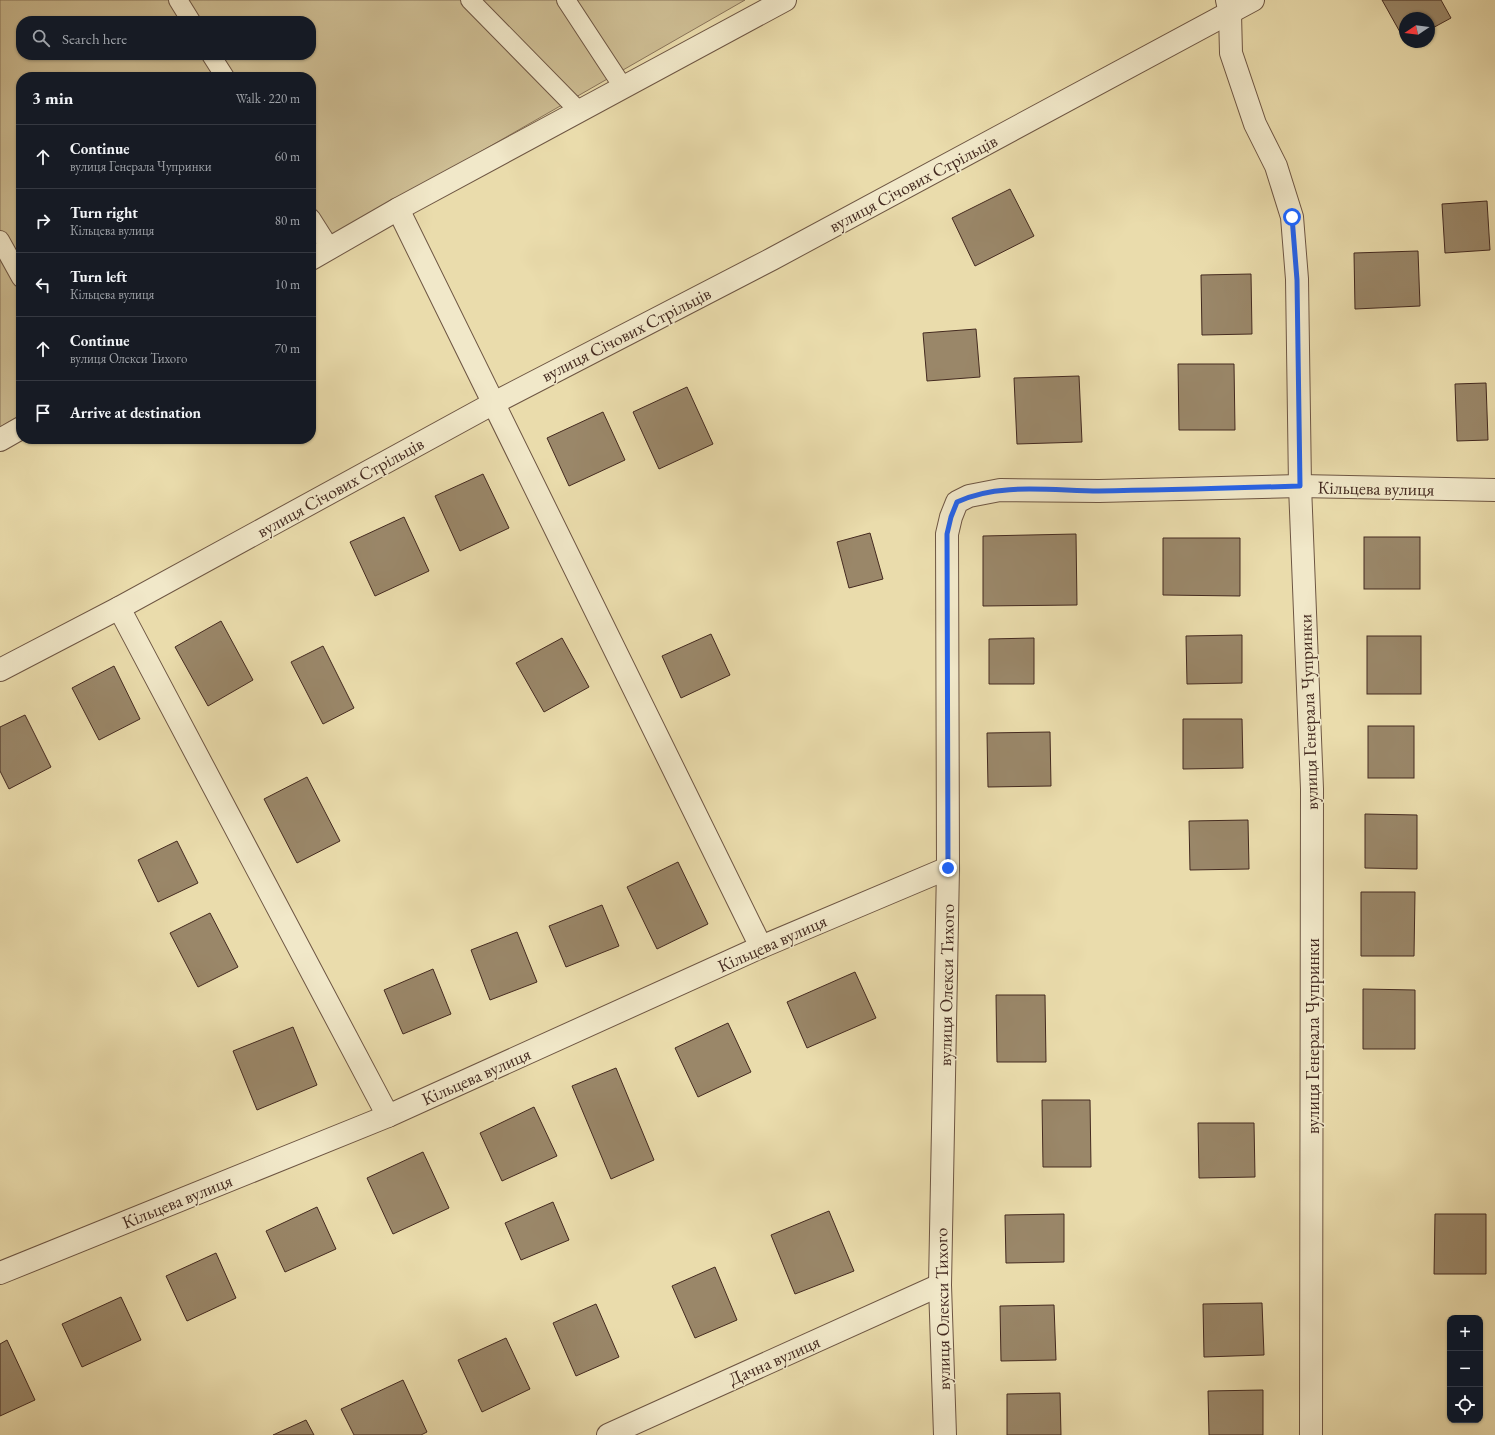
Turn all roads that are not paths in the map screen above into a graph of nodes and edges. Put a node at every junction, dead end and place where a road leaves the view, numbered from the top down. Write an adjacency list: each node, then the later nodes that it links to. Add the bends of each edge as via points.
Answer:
1 (178, 0): 7 (lane)
2 (470, 0): 11 (lane)
3 (566, 0): 10 (lane)
4 (786, 0): 10 (street)
5 (1253, 0): 6 (street, вулиця Січових Стрільців)
6 (1228, 7): 18 (street, вулиця Січових Стрільців, via 779,255); 21 (street, вулиця Генерала Чупринки, via 1231,53 1256,124 1276,166 1292,217 1297,280)
7 (187, 16)
8 (214, 60): 9 (lane)
9 (222, 72)
10 (623, 87): 11 (street)
11 (579, 111): 12 (street)
12 (398, 209): 15 (street); 18 (street)
13 (316, 226): 15 (lane)
14 (0, 240): 17 (lane)
15 (330, 248): 16 (street)
16 (316, 256)
17 (16, 269)
18 (492, 404): 24 (street, вулиця Січових Стрільців); 27 (street)
19 (16, 431): 20 (street)
20 (0, 440)
21 (1300, 486): 22 (street, Кільцева вулиця); 23 (street, Кільцева вулиця, via 1099,491 1000,490 969,496 957,502); 33 (street, вулиця Генерала Чупринки, via 1312,789)
22 (1495, 490)
23 (947, 534): 26 (street, вулиця Олекси Тихого)
24 (119, 608): 25 (street, вулиця Січових Стрільців); 28 (street)
25 (0, 670)
26 (948, 868): 27 (street, Кільцева вулиця); 30 (street, вулиця Олекси Тихого)
27 (761, 947): 28 (street, Кільцева вулиця)
28 (388, 1116): 29 (street, Кільцева вулиця)
29 (0, 1273)
30 (940, 1285): 31 (street, Дачна вулиця); 32 (street, вулиця Олекси Тихого)
31 (608, 1435)
32 (945, 1435)
33 (1311, 1435)

